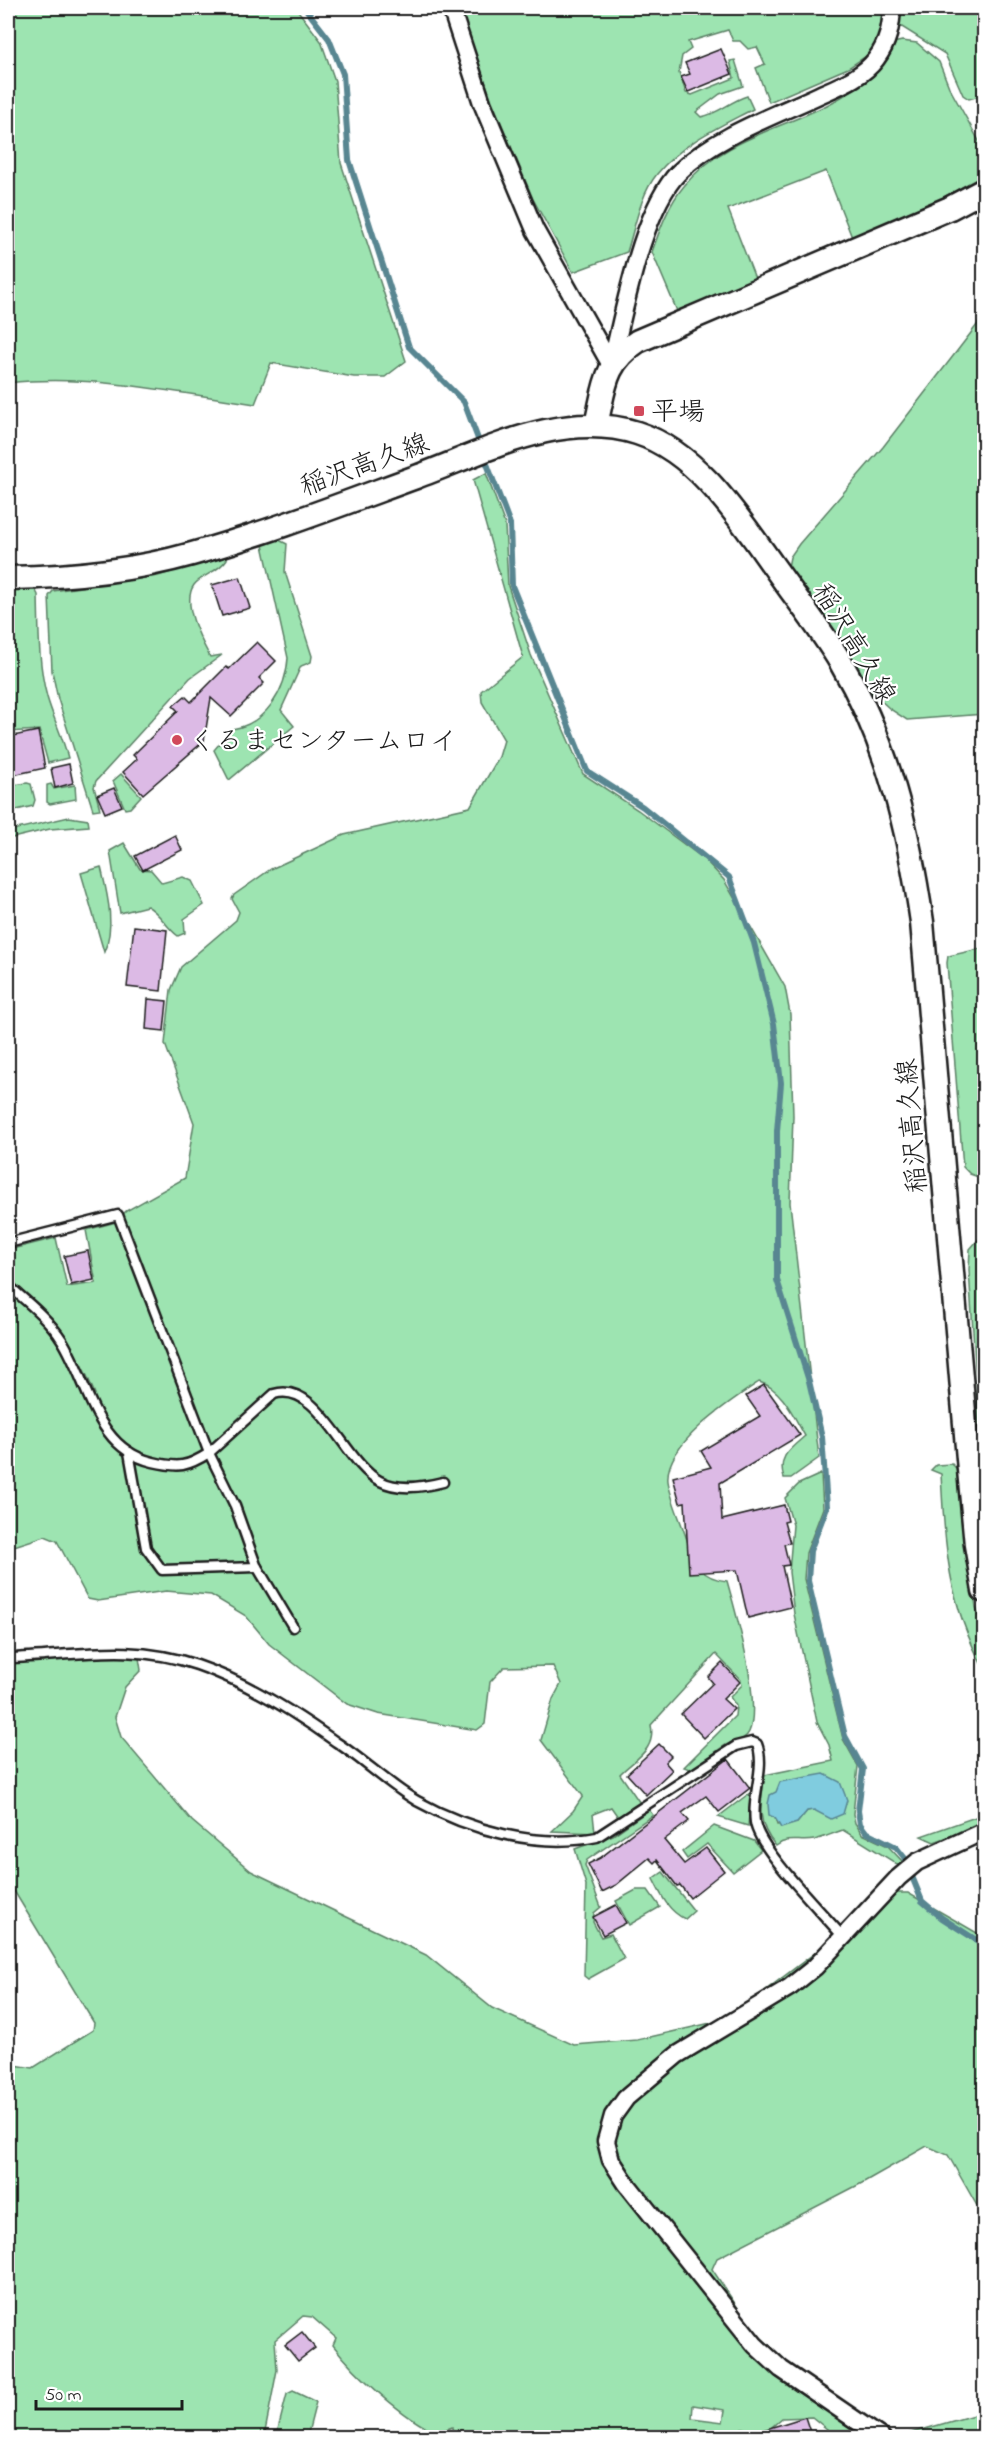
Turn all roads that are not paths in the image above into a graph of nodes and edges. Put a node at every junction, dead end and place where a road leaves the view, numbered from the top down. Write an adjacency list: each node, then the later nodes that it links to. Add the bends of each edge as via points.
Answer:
1 (451, 8): 4 (street, via 482,103 535,230)
2 (892, 8): 4 (street, via 886,45 875,61 850,81 739,133 702,153 678,173 649,225)
3 (984, 190): 4 (main road, via 638,341)
4 (611, 365): 5 (main road)
5 (596, 425): 6 (main road, 稲沢高久線, via 510,441 262,531 155,564 53,577); 13 (main road, 稲沢高久線, via 640,434 661,444 682,458 725,503 841,663 888,765 909,842 922,922 976,1545)
6 (8, 578)
7 (8, 1243): 10 (lane, via 118,1215)
8 (8, 1285): 9 (lane, via 61,1337 104,1428 119,1447)
9 (129, 1452): 10 (lane, via 172,1467 190,1465); 12 (lane, via 146,1548 162,1570)
10 (209, 1453): 11 (lane, via 274,1394 283,1391 301,1396 314,1407 366,1474 399,1487); 12 (lane, via 235,1506)
11 (443, 1482)
12 (257, 1567): 14 (lane)
13 (984, 1591)
14 (293, 1627)
15 (8, 1658): 17 (lane, via 127,1650 197,1664 268,1697 434,1810 503,1834 555,1841 597,1837 736,1746 752,1742 757,1744 760,1755 753,1806 757,1833)
16 (984, 1831): 17 (street, via 917,1862)
17 (843, 1937): 18 (street, via 790,1987 677,2055 626,2098 613,2116 606,2141 611,2160 626,2183 755,2345 781,2369)
18 (882, 2438)

